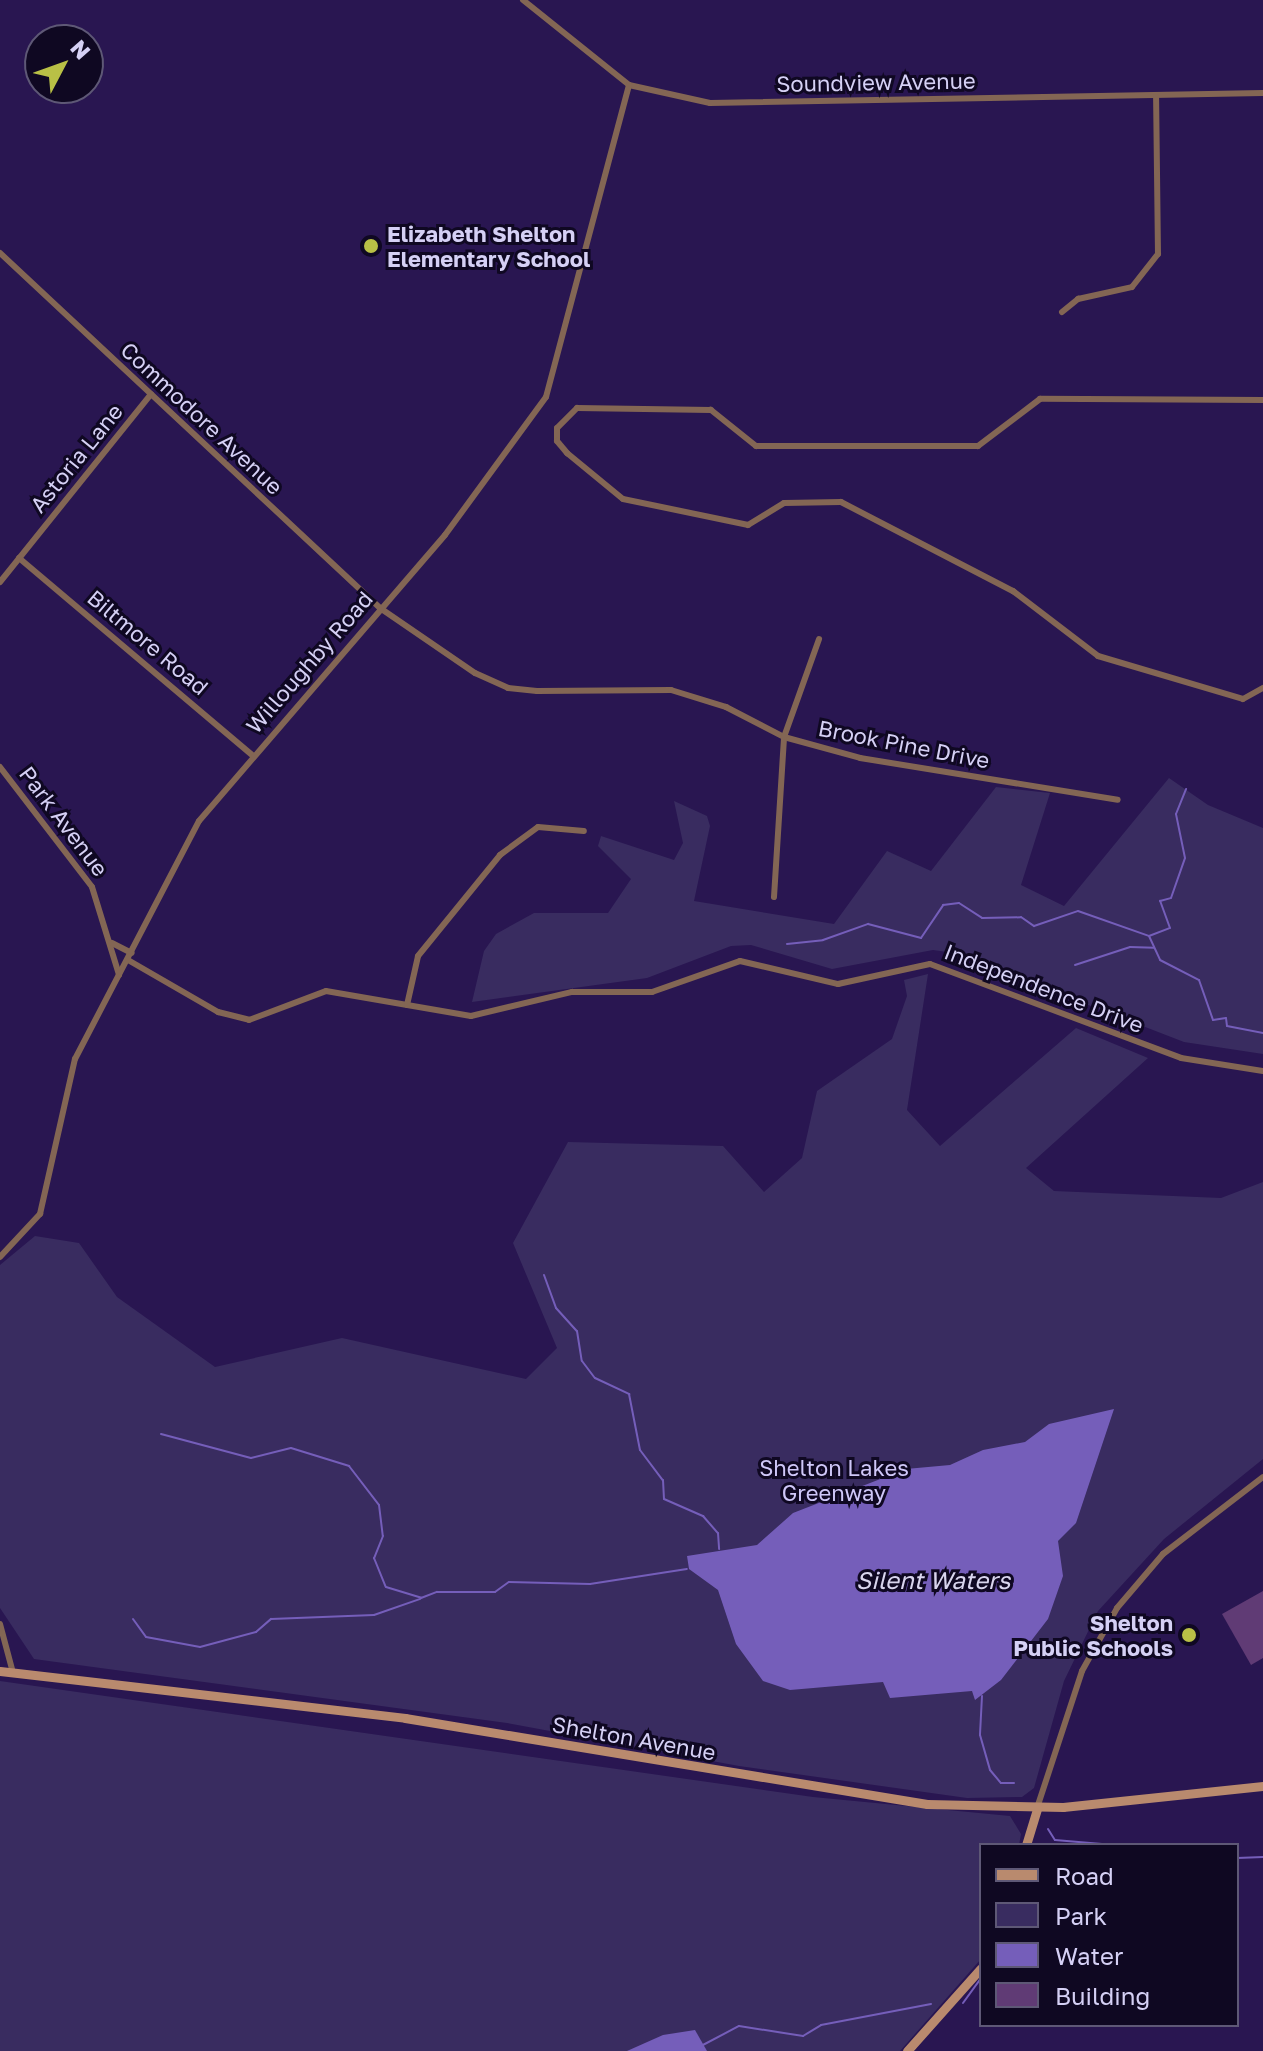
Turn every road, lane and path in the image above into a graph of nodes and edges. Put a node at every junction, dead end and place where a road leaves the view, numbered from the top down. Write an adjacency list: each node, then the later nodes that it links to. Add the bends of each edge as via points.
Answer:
1 (523, 0): 2 (street, Soundview Avenue)
2 (629, 85): 4 (street, Soundview Avenue, via 710,103); 11 (street, Willoughby Road, via 546,397 445,535)
3 (1263, 93): 4 (street, Soundview Avenue)
4 (1156, 97): 6 (street, via 1158,254 1132,287 1078,299)
5 (0, 253): 7 (street, Commodore Avenue)
6 (1062, 312)
7 (151, 394): 9 (street, Astoria Lane); 11 (street, Commodore Avenue)
8 (1263, 400): 13 (street, via 1040,399 978,446 756,446 711,410 577,408 557,428 557,441 623,499 639,503 748,525 784,503 841,502 1013,591 1098,656 1243,699)
9 (19, 558): 10 (street, Astoria Lane); 15 (street, Biltmore Road)
10 (0, 582)
11 (380, 608): 14 (street, Brook Pine Drive, via 508,688 671,690 726,707); 15 (street, Willoughby Road)
12 (819, 639): 14 (street)
13 (1263, 688)
14 (784, 737): 17 (street, Brook Pine Drive, via 860,758); 19 (street)
15 (252, 755): 21 (street, Willoughby Road, via 193,832)
16 (0, 767): 20 (street, Park Avenue, via 84,873)
17 (1118, 800)
18 (584, 831): 24 (street, via 538,827 500,855 418,956)
19 (774, 897)
20 (112, 943): 21 (street); 23 (street, Park Avenue)
21 (132, 953): 22 (street, Willoughby Road)
22 (128, 960): 23 (street, Willoughby Road); 24 (street, Independence Drive, via 240,1020 261,1018 326,991)
23 (119, 975): 26 (street, Willoughby Road, via 75,1059 40,1214)
24 (407, 1005): 25 (street, Independence Drive, via 456,1015 496,1014 572,992 652,992 740,961 838,984 930,964 1181,1058)
25 (1263, 1071)
26 (0, 1257)
27 (1263, 1477): 32 (street, via 1171,1546 1117,1608 1082,1671)
28 (0, 1624): 30 (street)
29 (0, 1671): 30 (main road, Shelton Avenue)
30 (13, 1673): 32 (main road, Shelton Avenue, via 405,1718 876,1797)
31 (1263, 1786): 32 (main road, Shelton Avenue)
32 (1037, 1808): 33 (main road)
33 (1027, 1843)
34 (979, 1970): 35 (main road)
35 (907, 2051)

